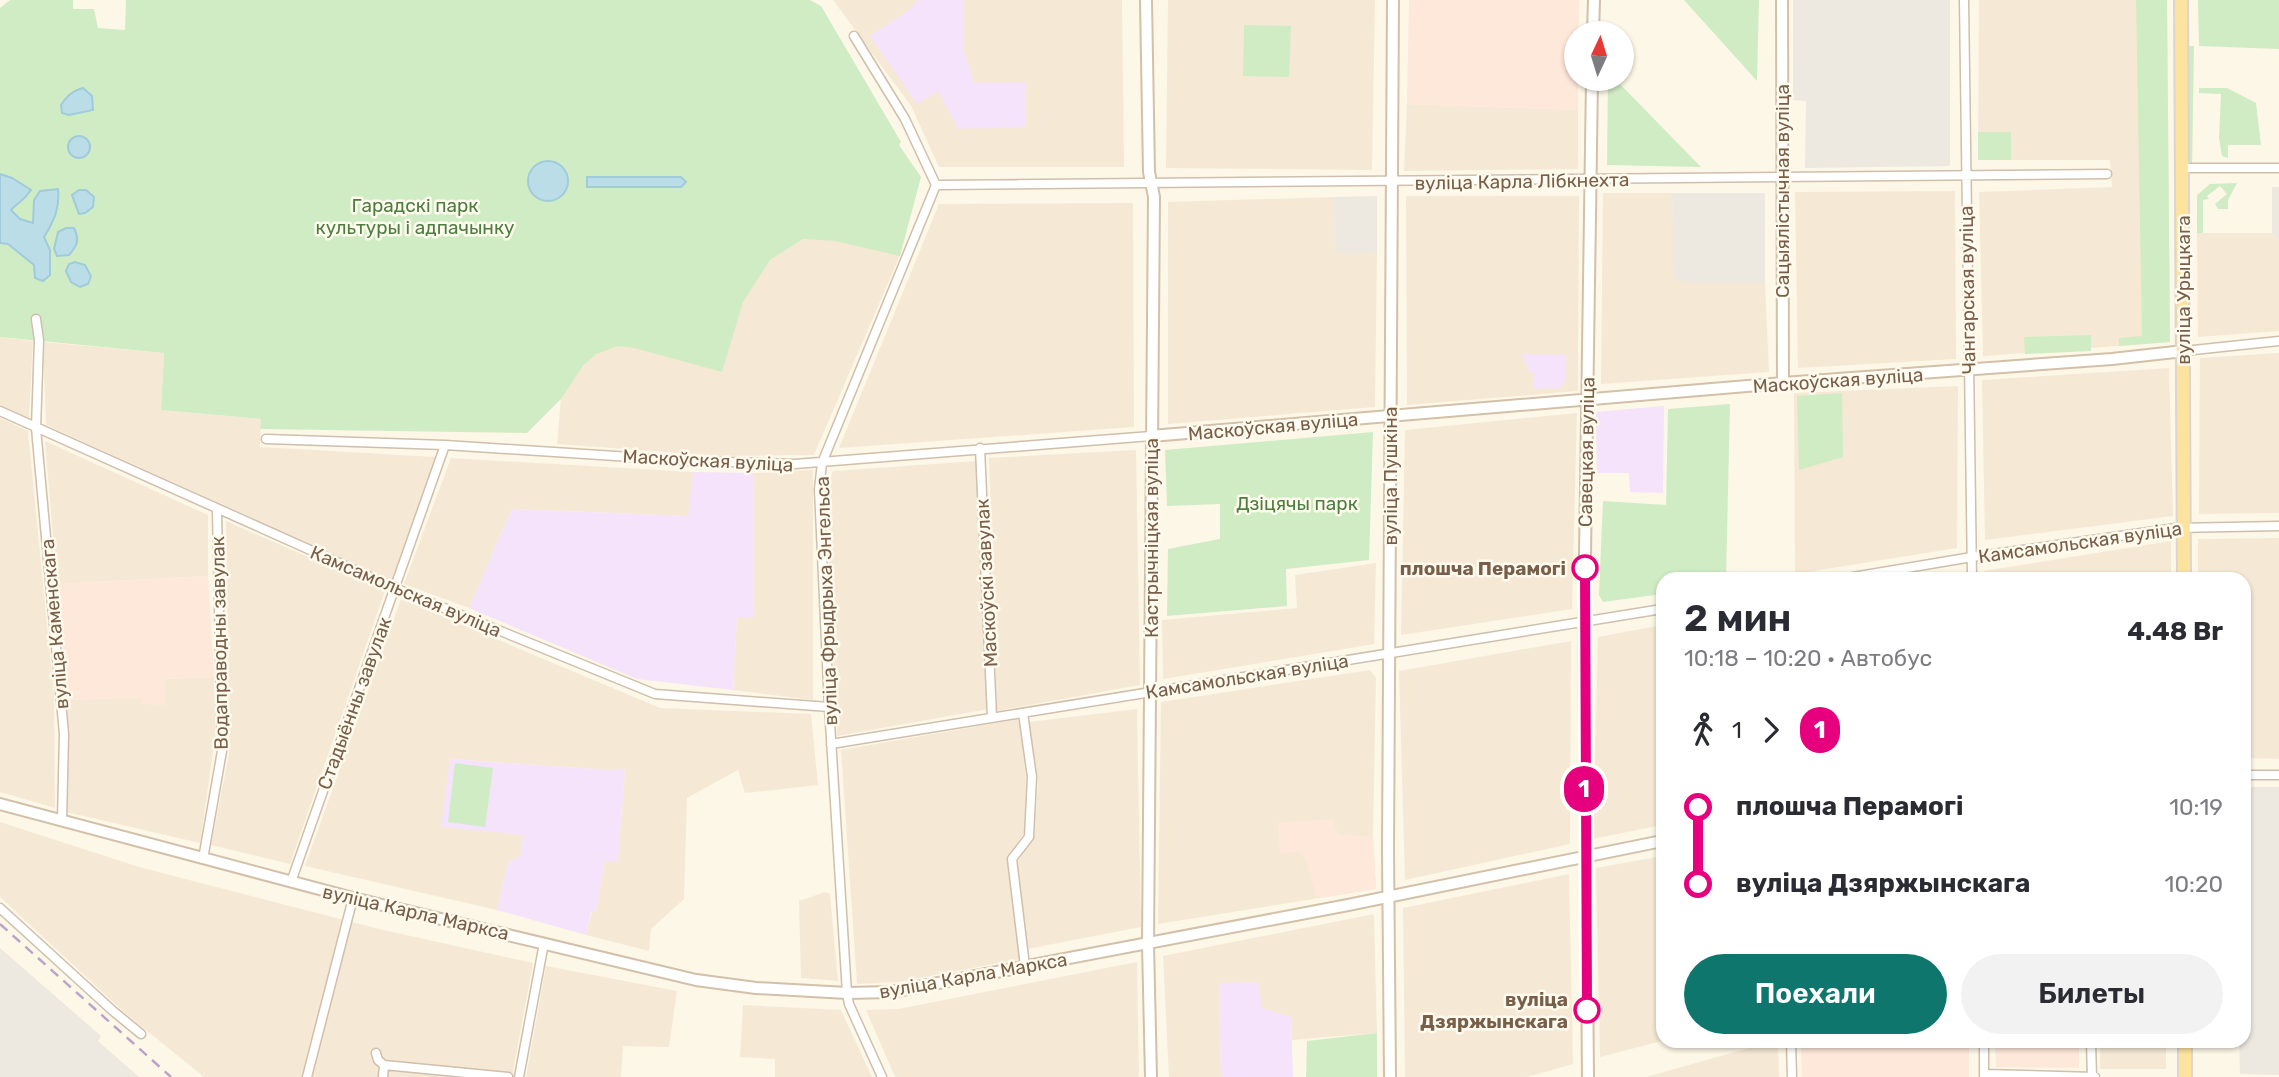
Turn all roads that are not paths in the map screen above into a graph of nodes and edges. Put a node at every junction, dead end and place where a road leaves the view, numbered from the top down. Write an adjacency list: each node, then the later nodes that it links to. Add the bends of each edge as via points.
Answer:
1 (1146, 0): 17 (main road, Кастрычніцкая вуліца)
2 (1393, 0): 16 (main road, вуліца Пушкіна)
3 (1594, 0): 7 (main road)
4 (1782, 0): 14 (main road, Сацыялістычная вуліца)
5 (1964, 0): 13 (street, Чангарская вуліца)
6 (2181, 0): 11 (main road, вуліца Урыцкага)
7 (1593, 21)
8 (854, 36): 18 (street, via 905,119)
9 (1592, 91): 15 (main road, Савецкая вуліца)
10 (2279, 168): 11 (street)
11 (2183, 169): 21 (main road, вуліца Урыцкага)
12 (2107, 174): 13 (street, вуліца Карла Лібкнехта)
13 (1965, 176): 14 (street, вуліца Карла Лібкнехта); 22 (street, Чангарская вуліца)
14 (1782, 177): 15 (street, вуліца Карла Лібкнехта); 23 (main road, Сацыялістычная вуліца)
15 (1591, 180): 16 (street, вуліца Карла Лібкнехта); 24 (main road, Савецкая вуліца)
16 (1391, 182): 17 (street, вуліца Карла Лібкнехта); 26 (main road, вуліца Пушкіна)
17 (1152, 184): 18 (street, вуліца Карла Лібкнехта); 28 (main road, Кастрычніцкая вуліца)
18 (936, 185): 32 (street, вуліца Фрыдрыха Энгельса)
19 (36, 319): 27 (street, вуліца Каменскага)
20 (2279, 341): 21 (street, Маскоўская вуліца)
21 (2184, 351): 22 (main road, Маскоўская вуліца); 35 (main road, вуліца Урыцкага)
22 (1969, 370): 23 (main road, Маскоўская вуліца); 36 (street, Чангарская вуліца)
23 (1783, 383): 24 (main road, Маскоўская вуліца)
24 (1587, 400): 26 (main road, Маскоўская вуліца); 42 (main road, Савецкая вуліца)
25 (0, 411): 27 (street, Камсамольская вуліца)
26 (1390, 416): 28 (main road, Маскоўская вуліца); 43 (main road, вуліца Пушкіна)
27 (36, 428): 33 (street, Камсамольская вуліца); 52 (street, вуліца Каменскага, via 64,734)
28 (1151, 436): 31 (street, Маскоўская вуліца); 44 (main road, Кастрычніцкая вуліца)
29 (266, 439): 30 (street, Маскоўская вуліца)
30 (445, 444): 32 (street, Маскоўская вуліца, via 719,463); 40 (street, Стадыённы завулак)
31 (980, 448): 32 (street, Маскоўская вуліца); 47 (street, Маскоўскі завулак)
32 (822, 463): 45 (street, вуліца Фрыдрыха Энгельса, via 819,489)
33 (217, 510): 40 (street, Камсамольская вуліца); 55 (street, Водаправодны завулак, via 222,751)
34 (2279, 526): 35 (street, Камсамольская вуліца)
35 (2184, 527): 36 (street, Камсамольская вуліца); 39 (main road, вуліца Урыцкага)
36 (1972, 557): 37 (street, Камсамольская вуліца); 38 (street, Чангарская вуліца)
37 (1882, 572)
38 (1972, 572)
39 (2185, 572)
40 (396, 588): 45 (street, Камсамольская вуліца, via 655,694); 56 (street, Стадыённы завулак)
41 (1656, 610): 42 (street, Камсамольская вуліца)
42 (1584, 622): 43 (street, Камсамольская вуліца); 54 (main road, Савецкая вуліца)
43 (1389, 653): 44 (street, Камсамольская вуліца); 57 (main road, вуліца Пушкіна)
44 (1150, 692): 46 (street, Камсамольская вуліца); 61 (main road, Кастрычніцкая вуліца)
45 (828, 707): 48 (street, вуліца Фрыдрыха Энгельса)
46 (1023, 713): 47 (street, Камсамольская вуліца); 62 (street, via 1032,777 1029,837 1012,859)
47 (992, 717): 48 (street, Камсамольская вуліца)
48 (831, 744): 63 (street, вуліца Фрыдрыха Энгельса)
49 (2251, 775): 50 (street)
50 (2279, 775)
51 (0, 804): 52 (main road, вуліца Карла Маркса)
52 (62, 821): 55 (main road, вуліца Карла Маркса)
53 (1656, 842): 54 (main road, вуліца Карла Маркса)
54 (1584, 857): 57 (main road, вуліца Карла Маркса); 80 (main road, Савецкая вуліца)
55 (203, 859): 56 (main road, вуліца Карла Маркса)
56 (291, 882): 58 (main road, вуліца Карла Маркса)
57 (1388, 897): 61 (main road, вуліца Карла Маркса); 79 (main road, вуліца Пушкіна)
58 (353, 898): 60 (main road, вуліца Карла Маркса); 73 (street)
59 (0, 908): 64 (street)
60 (544, 943): 63 (main road, вуліца Карла Маркса, via 696,980); 76 (street)
61 (1148, 944): 62 (main road, вуліца Карла Маркса); 78 (main road, Кастрычніцкая вуліца)
62 (1025, 966): 63 (main road, вуліца Карла Маркса, via 891,992)
63 (848, 993): 77 (street, вуліца Фрыдрыха Энгельса)
64 (141, 1034)
65 (1791, 1048): 81 (street)
66 (1983, 1048): 72 (street)
67 (2091, 1048): 82 (street)
68 (2185, 1048): 83 (main road)
69 (376, 1053): 70 (street)
70 (384, 1065): 71 (street); 74 (street)
71 (447, 1074): 75 (street)
72 (1984, 1075): 82 (street)
73 (307, 1077)
74 (383, 1077)
75 (508, 1077)
76 (520, 1077)
77 (882, 1077)
78 (1151, 1077)
79 (1390, 1077)
80 (1586, 1077)
81 (1792, 1077)
82 (2093, 1077)
83 (2185, 1077)

